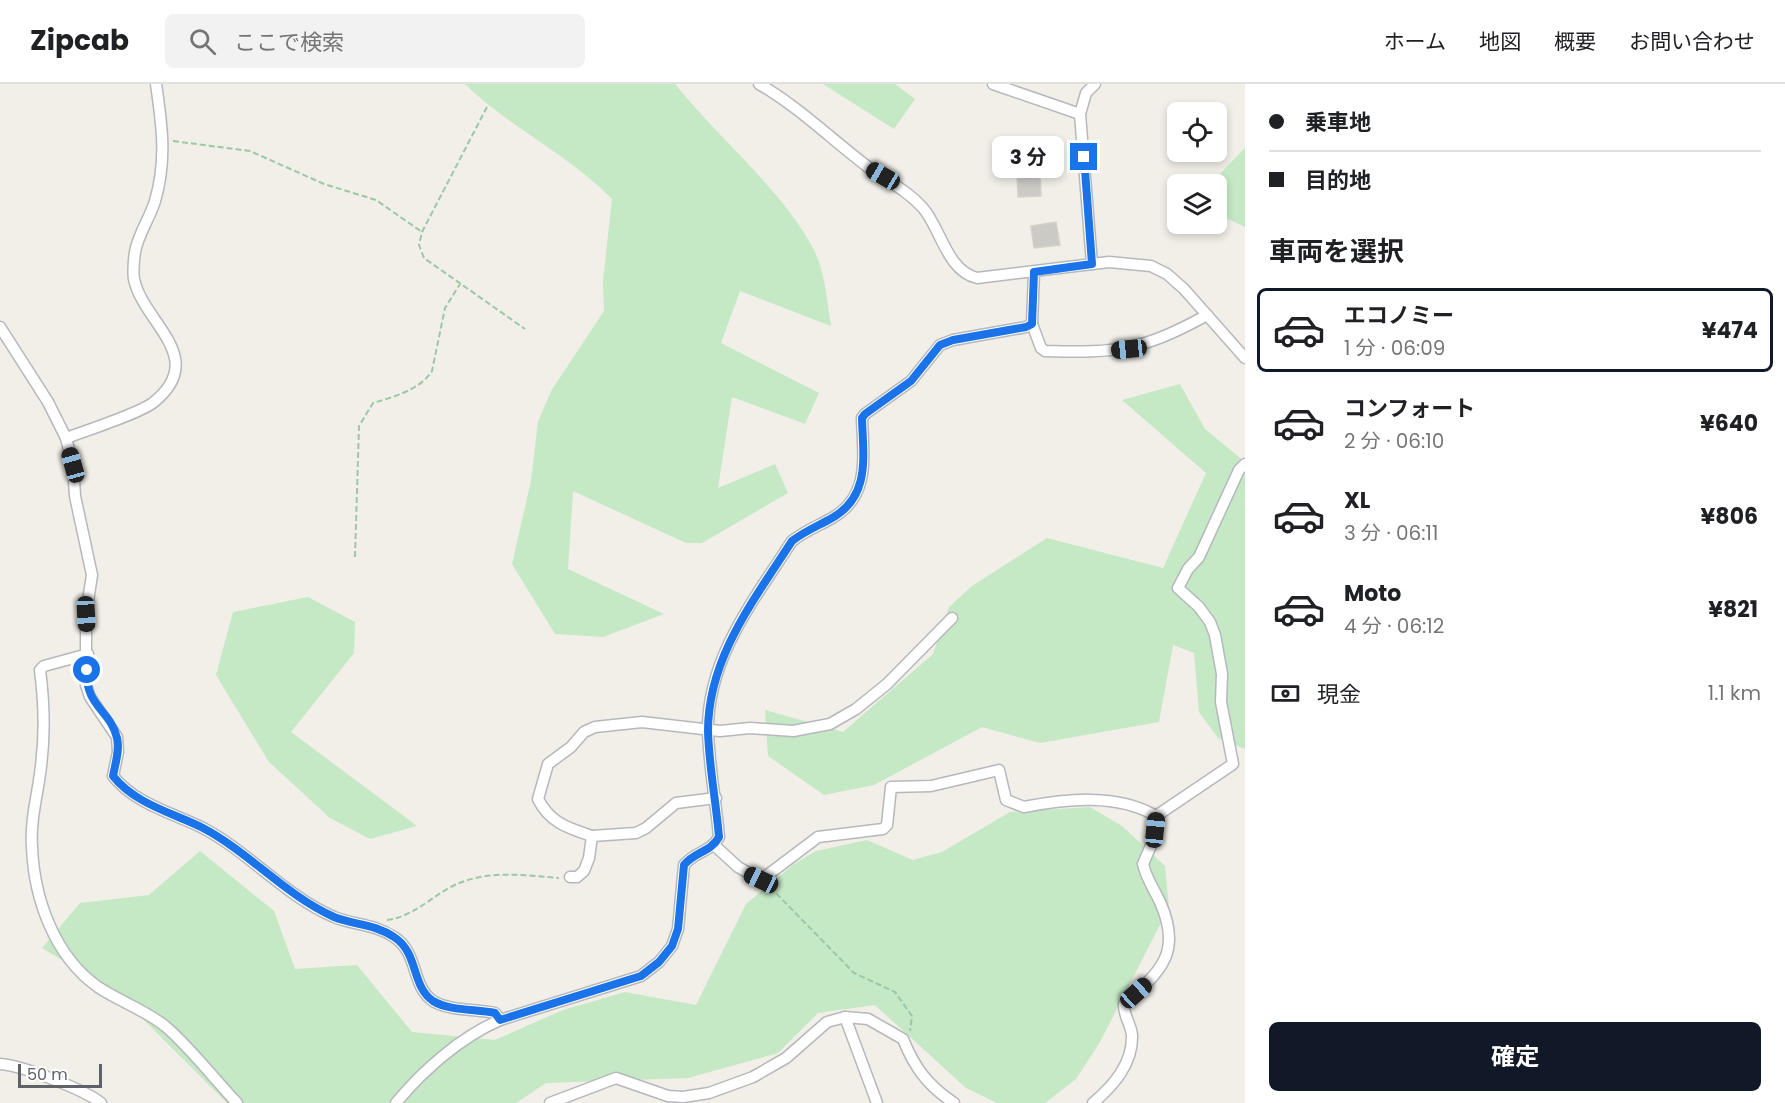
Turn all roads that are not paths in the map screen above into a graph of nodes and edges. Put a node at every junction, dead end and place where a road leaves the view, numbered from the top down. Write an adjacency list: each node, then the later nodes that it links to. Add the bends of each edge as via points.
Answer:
1 (156, 84): 12 (street, via 165,142 155,201 135,252 134,279 170,339 176,369 153,404)
2 (759, 84): 7 (street, via 786,100 869,168 910,195 967,276)
3 (993, 84): 5 (street)
4 (1095, 84): 5 (street, via 1086,93)
5 (1080, 114): 6 (street)
6 (1092, 264): 7 (street); 8 (street, via 1132,262 1151,266 1167,274)
7 (1034, 272): 9 (street)
8 (1207, 315): 9 (street, via 1149,343 1101,352 1045,351); 11 (street)
9 (1032, 324): 16 (street, via 940,345 911,381 865,414 860,491 848,507 792,541 745,613 719,663)
10 (0, 327): 12 (street)
11 (1245, 358)
12 (66, 438): 15 (street, via 92,575 86,614)
13 (1245, 464): 18 (street, via 1199,557 1178,588 1199,607 1215,635 1222,674 1221,702 1233,764)
14 (952, 618): 16 (street, via 887,684 830,724 793,730)
15 (88, 654): 23 (street, via 86,685 117,737 113,776 120,785 224,841 310,904 335,917 377,927 396,938 410,952 419,981 432,1000 441,1005 495,1013); 26 (street, via 40,670 41,766 32,817 37,894 46,920 81,973 165,1026)
16 (708, 729): 17 (street); 19 (street, via 642,722 595,727 548,764 538,799 544,811 558,824)
17 (716, 798): 19 (street, via 676,802 636,833); 20 (street, via 719,837)
18 (1156, 816): 20 (street, via 1135,806 1080,800 1014,806 1006,800 999,770 931,786 891,787 887,825 883,829 818,837 761,880 738,867); 31 (street, via 1153,842 1143,864 1161,903 1170,947 1161,969 1124,1004 1132,1036 1125,1064 1111,1088)
19 (592, 836): 21 (street, via 584,871)
20 (714, 845): 23 (street, via 684,865 678,929 672,946 641,976)
21 (570, 877)
22 (845, 1017): 28 (street, via 827,1022 786,1058 753,1077 709,1092 668,1096 616,1078); 29 (street); 30 (street, via 868,1019 903,1039 912,1064)
23 (500, 1020): 27 (street, via 481,1028 425,1073)
24 (0, 1064): 25 (street, via 14,1065 76,1087)
25 (101, 1103)
26 (237, 1103)
27 (396, 1103)
28 (550, 1103)
29 (877, 1103)
30 (954, 1103)
31 (1093, 1103)

